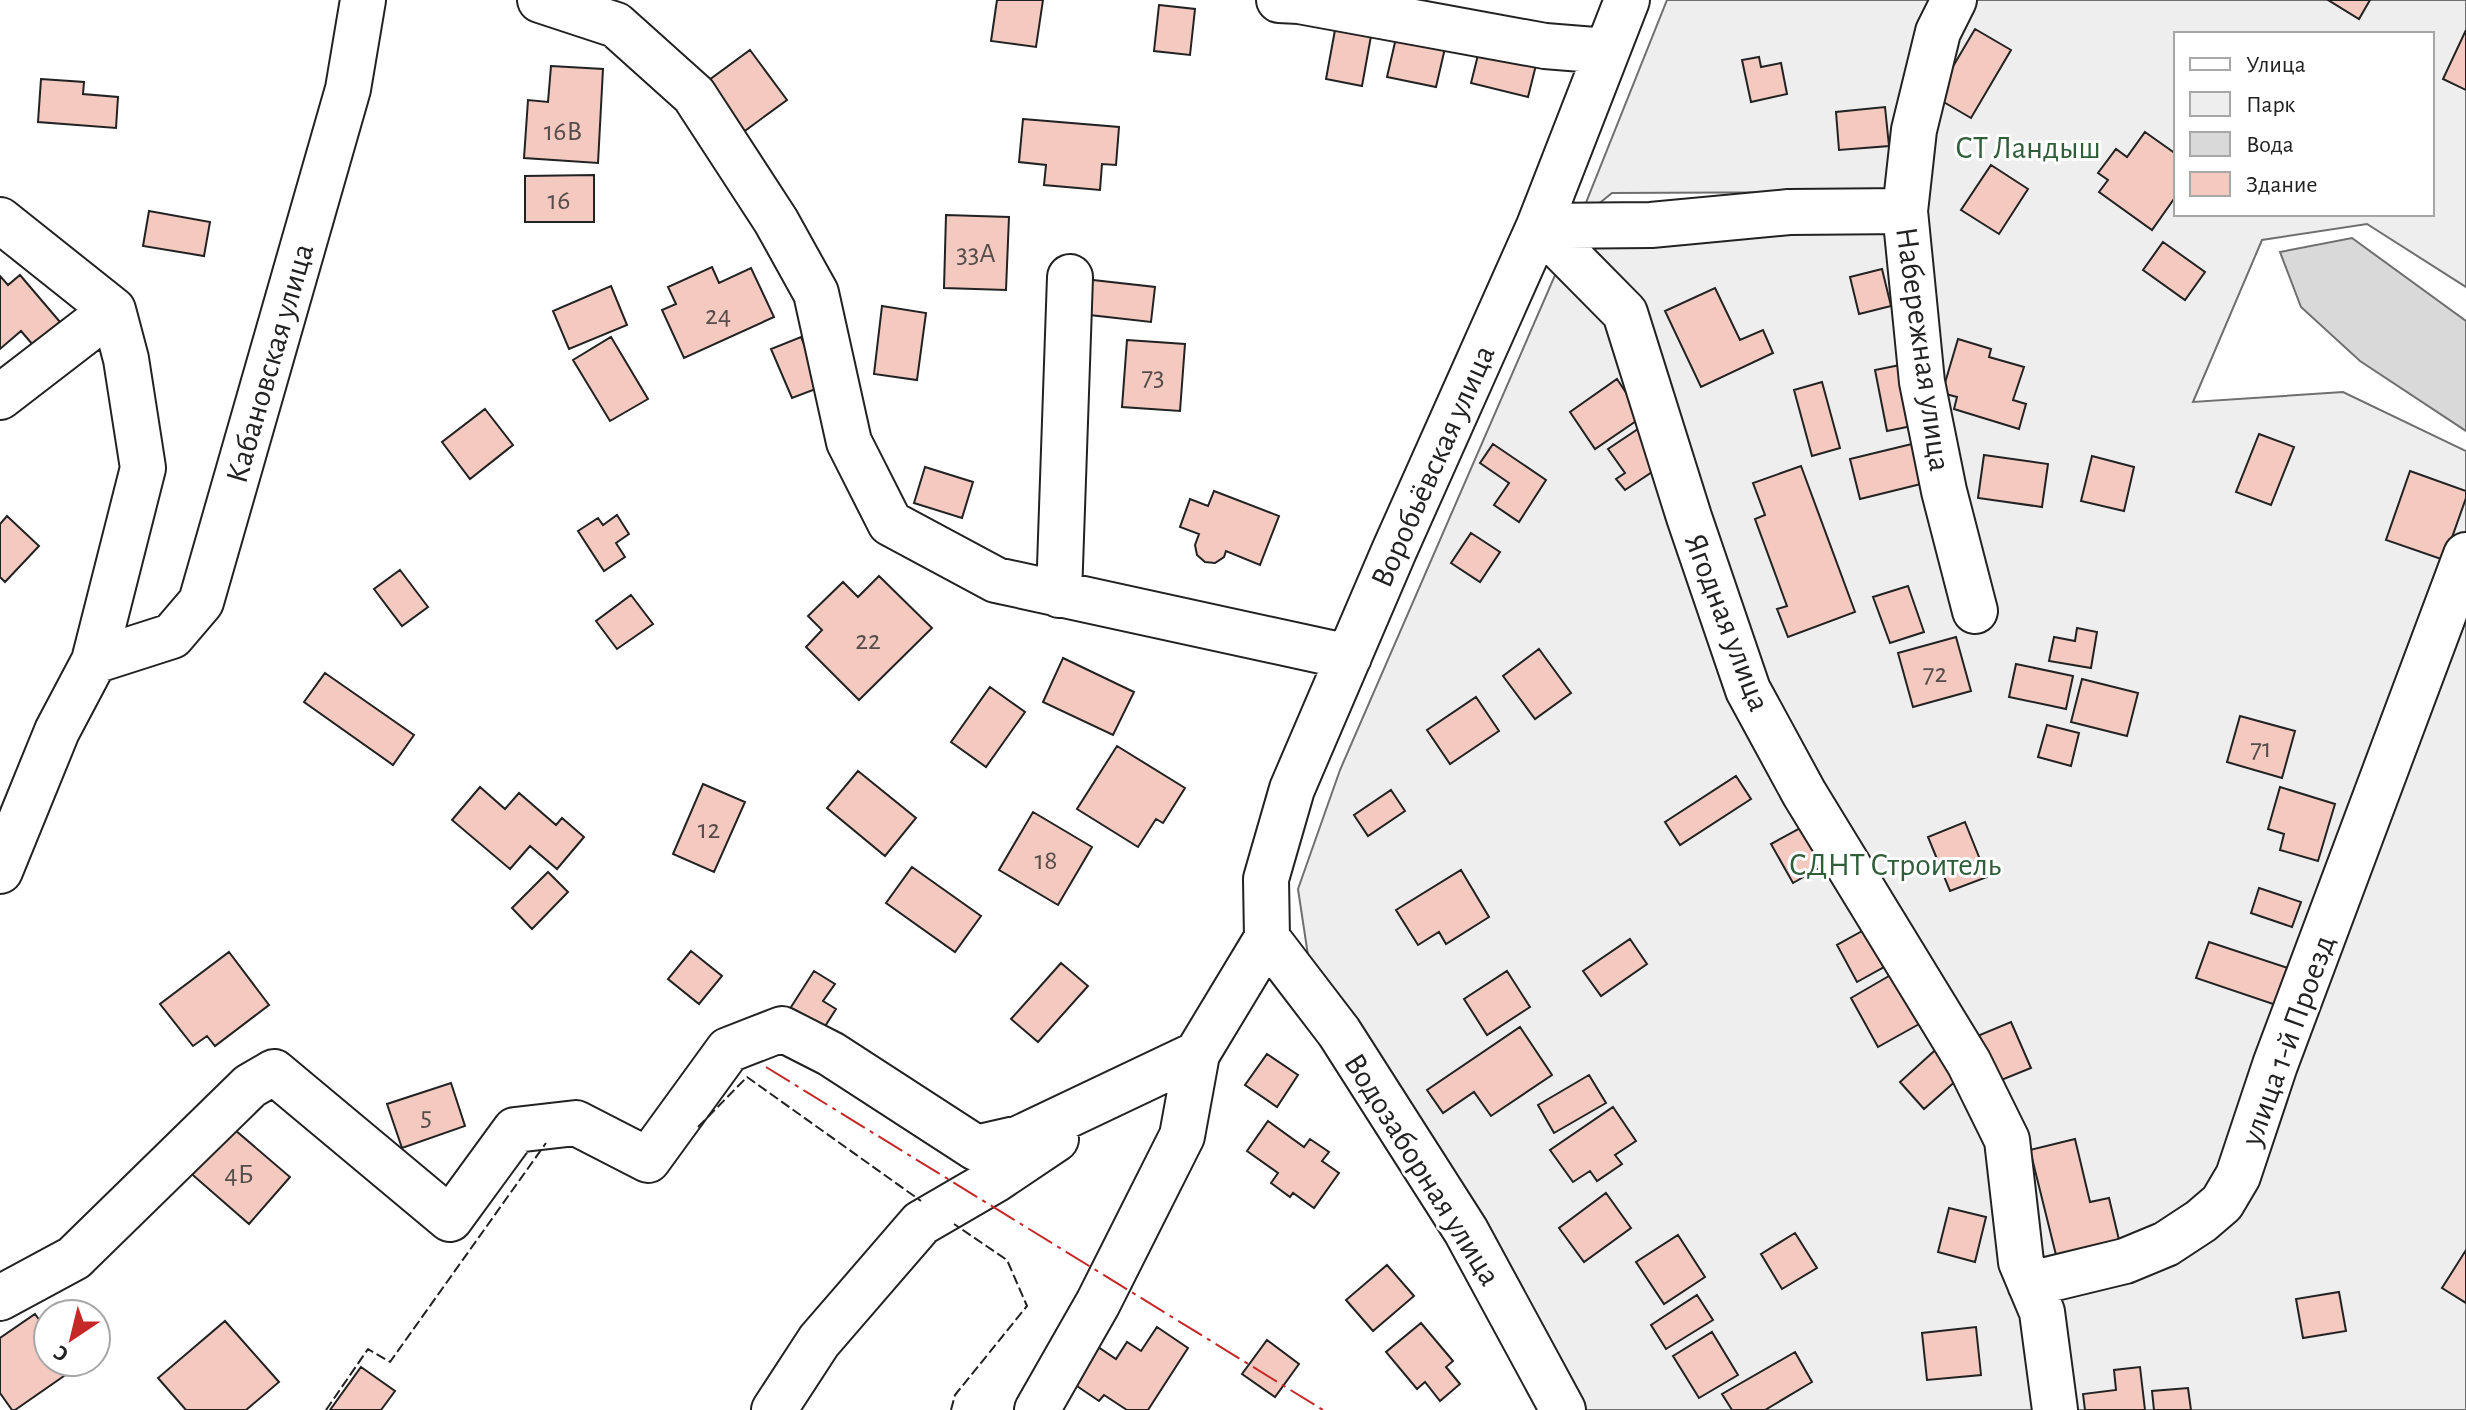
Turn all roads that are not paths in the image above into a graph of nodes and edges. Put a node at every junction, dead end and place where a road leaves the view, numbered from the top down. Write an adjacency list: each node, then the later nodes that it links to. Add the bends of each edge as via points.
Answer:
1 (363, 0): 17 (street, Кабановская улица, via 348,89 201,602 172,636)
2 (540, 0): 14 (street, via 616,25 694,95 816,293 849,442 890,523 996,580)
3 (1279, 0): 6 (street, via 1545,46)
4 (1627, 0): 6 (street, Воробьёвская улица)
5 (1954, 0): 7 (street, via 1938,32 1914,130)
6 (1607, 51): 9 (street, Воробьёвская улица)
7 (1905, 211): 9 (street, Набережная улица); 15 (street, Набережная улица, via 1922,382)
8 (0, 220): 11 (street)
9 (1539, 226): 16 (street, Воробьёвская улица); 22 (street, Ягодная улица, via 1625,313 1748,690 1804,793 1969,1063 2007,1140 2021,1262)
10 (1070, 277): 14 (street)
11 (113, 310): 12 (street); 17 (street, via 143,468)
12 (0, 397)
13 (2466, 555): 22 (street, улица 1-й Проезд, via 2238,1176 2222,1203 2166,1244 2125,1261)
14 (1059, 595): 16 (street)
15 (1975, 611)
16 (1349, 657): 19 (street, Воробьёвская улица, via 1292,789 1266,879)
17 (94, 661): 18 (street, via 57,731)
18 (0, 871)
19 (1267, 938): 20 (street); 26 (street, Водозаборная улица, via 1339,1032 1466,1231)
20 (1197, 1054): 21 (street); 25 (street, via 1182,1136)
21 (1141, 1082): 23 (street, via 1020,1138 976,1148 831,1054 782,1029 728,1050 648,1160 576,1123 515,1130 450,1219 274,1072 250,1086 74,1258); 24 (street, via 921,1223 819,1341)
22 (2030, 1284): 27 (street, via 2042,1312)
23 (0, 1298)
24 (774, 1410)
25 (1037, 1410)
26 (1563, 1410)
27 (2055, 1410)

